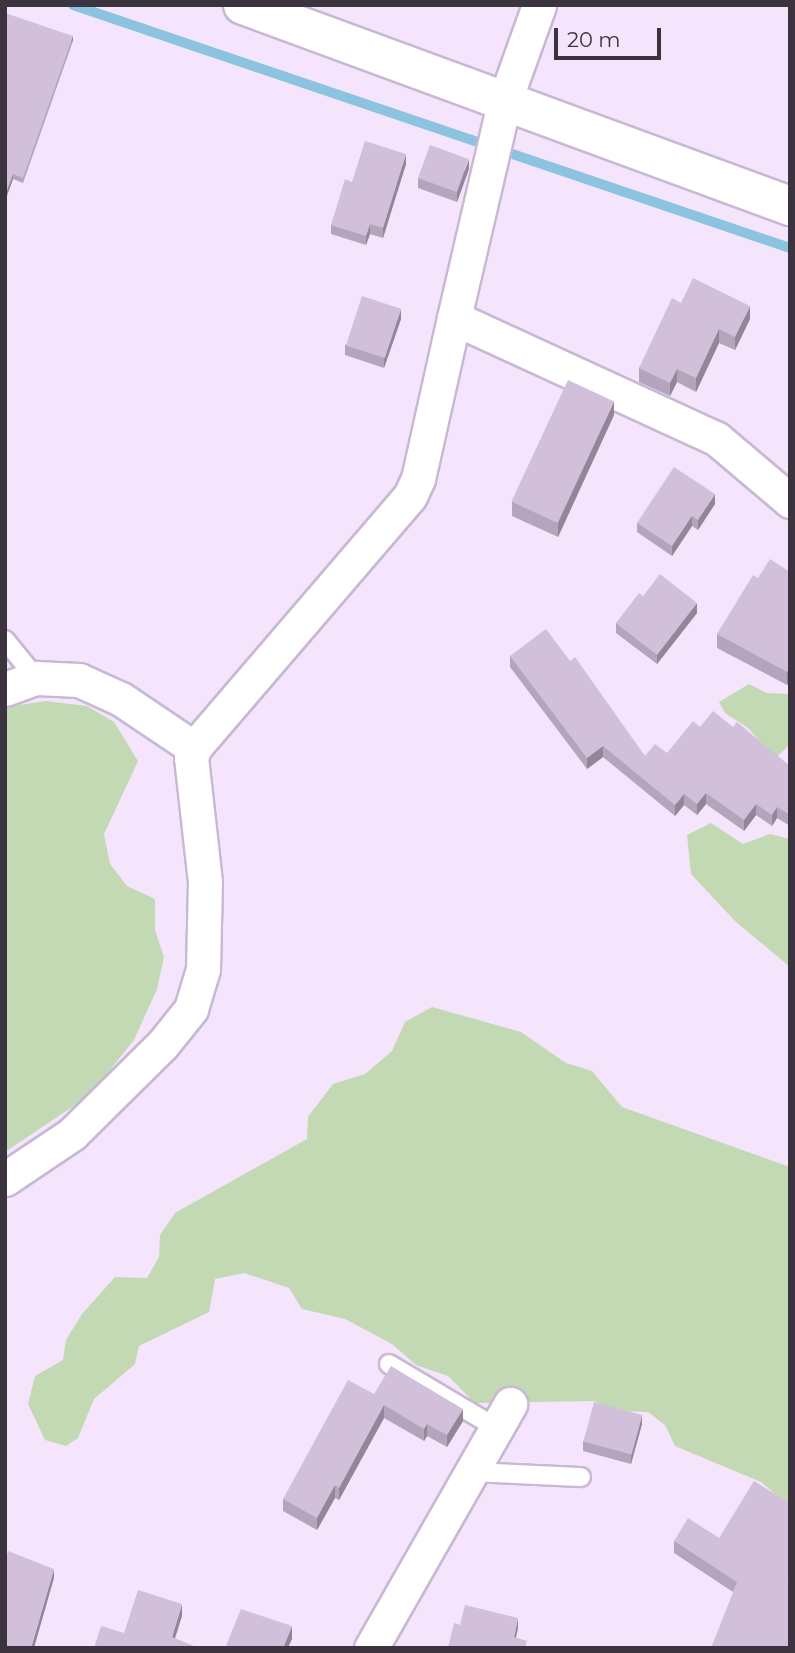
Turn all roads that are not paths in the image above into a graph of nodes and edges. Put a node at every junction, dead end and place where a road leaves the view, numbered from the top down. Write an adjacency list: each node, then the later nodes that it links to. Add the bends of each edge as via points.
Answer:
1 (243, 5): 3 (street)
2 (539, 5): 3 (street)
3 (504, 103): 4 (street); 5 (street)
4 (790, 206)
5 (454, 318): 6 (street, via 717,439); 9 (street, via 418,479 410,496)
6 (790, 501)
7 (5, 640): 8 (lane)
8 (20, 684): 9 (street, via 79,680 121,699)
9 (194, 748): 10 (street, via 191,758 205,882 203,969 191,1009 163,1044 72,1135)
10 (5, 1179)
11 (389, 1364): 12 (lane)
12 (503, 1416): 13 (street)
13 (471, 1472): 14 (lane); 15 (street)
14 (581, 1477)
15 (371, 1648)

